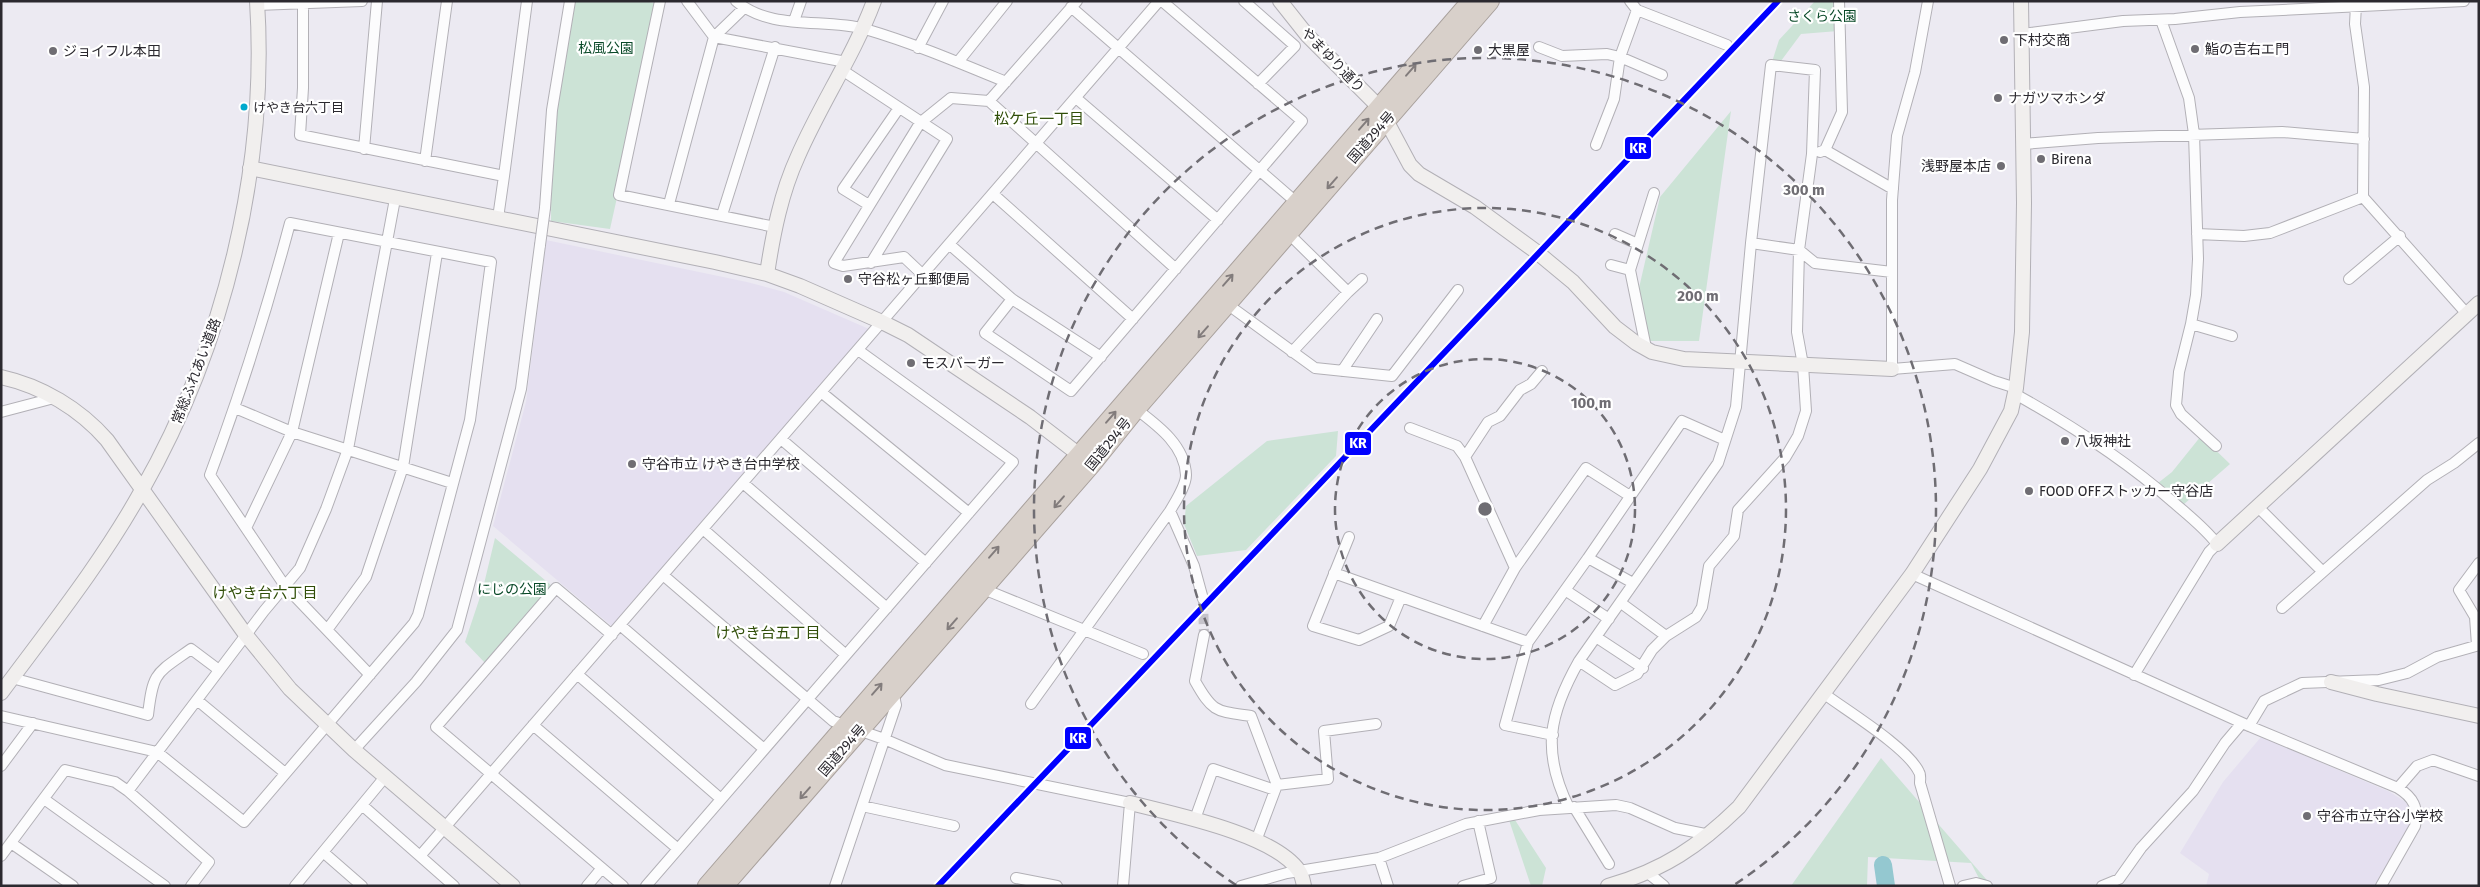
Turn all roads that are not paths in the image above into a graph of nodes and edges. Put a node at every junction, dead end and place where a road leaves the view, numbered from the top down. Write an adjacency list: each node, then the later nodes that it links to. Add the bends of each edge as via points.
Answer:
1 (362, 1): 23 (street)
2 (377, 1): 56 (street)
3 (447, 1): 59 (street)
4 (527, 1): 62 (street)
5 (570, 1): 198 (street, bridge, via 552,110 540,245 521,389 457,630 416,682)
6 (660, 1): 69 (street, via 619,195)
7 (688, 1): 34 (street)
8 (736, 1): 28 (street)
9 (801, 1): 31 (street)
10 (874, 1): 32 (street)
11 (943, 1): 38 (street)
12 (1007, 1): 41 (street)
13 (1161, 1): 39 (street); 45 (street)
14 (1244, 1): 45 (street, via 1294,46)
15 (1280, 1): 49 (street, やまゆり通り, via 1307,35)
16 (1471, 1): 49 (highway, 国道294号, one-way to 16)
17 (1490, 1): 49 (highway, 国道294号)
18 (1630, 1): 29 (street)
19 (1839, 1): 57 (street, via 1842,112)
20 (1928, 1): 63 (street, via 1915,72 1897,136)
21 (2022, 1): 33 (street)
22 (2464, 1): 24 (street)
23 (303, 2): 25 (street); 56 (street, via 304,88 300,134)
24 (2442, 2): 27 (street)
25 (257, 3): 60 (street, 常総ふれあい道路, via 258,90)
26 (1074, 4): 39 (street); 44 (street)
27 (2356, 5): 30 (street); 52 (street, via 2355,24 2364,86)
28 (744, 8): 31 (street, via 763,16); 34 (street)
29 (1637, 10): 35 (street); 40 (street)
30 (2161, 20): 33 (street, via 2123,21); 51 (street, via 2189,98)
31 (794, 21): 32 (street)
32 (864, 29): 38 (street); 42 (street)
33 (2022, 34): 53 (street)
34 (714, 36): 36 (street); 69 (street)
35 (1727, 44)
36 (775, 47): 42 (street); 71 (street)
37 (1539, 47): 40 (street, via 1562,56 1606,54)
38 (918, 48): 41 (street)
39 (1119, 48): 46 (street); 61 (street)
40 (1620, 57): 43 (street); 55 (street, via 1614,99)
41 (958, 62): 44 (street)
42 (844, 66): 48 (street); 74 (street, via 798,156)
43 (1662, 75)
44 (1006, 82): 47 (street)
45 (1258, 84): 61 (street, via 1302,121)
46 (1076, 98): 54 (street); 73 (street)
47 (989, 101): 50 (street, via 950,98); 54 (street)
48 (899, 108): 50 (street); 70 (street, via 843,189)
49 (1383, 113): 68 (highway, 国道294号, one-way to 49); 76 (highway, 国道294号, one-way to 76); 106 (street, やまゆり通り, via 1410,165 1419,174 1474,207 1538,253 1573,282 1614,327)
50 (921, 122): 70 (street); 86 (street, via 947,139)
51 (2194, 134): 52 (street, via 2282,132); 53 (street); 78 (street)
52 (2364, 139): 66 (street)
53 (2023, 144): 116 (street, via 2023,324)
54 (1035, 145): 65 (street); 88 (street)
55 (1596, 145)
56 (364, 149): 59 (street)
57 (1825, 150): 58 (street); 63 (street)
58 (1812, 154): 81 (street, via 1815,70 1772,65); 84 (street)
59 (425, 160): 62 (street)
60 (250, 168): 67 (street); 134 (street, 常総ふれあい道路, via 223,297 204,356 184,407)
61 (1260, 170): 68 (street); 73 (street)
62 (504, 176): 72 (street)
63 (1893, 189): 90 (street)
64 (1654, 193): 83 (street)
65 (993, 194): 82 (street); 101 (street)
66 (2364, 197): 78 (street, via 2270,233 2244,236); 79 (street)
67 (395, 199): 72 (street); 80 (street)
68 (1296, 202): 130 (highway, 国道294号, one-way to 68)
69 (669, 204): 71 (street)
70 (869, 205): 86 (street, via 834,264)
71 (722, 215): 74 (street)
72 (498, 218): 91 (street)
73 (1218, 220): 88 (street)
74 (775, 227): 91 (street)
75 (339, 233): 80 (street); 119 (street, via 290,223 268,307); 123 (street)
76 (1288, 233): 96 (street); 99 (highway, 国道294号)
77 (1614, 234): 83 (street)
78 (2198, 234): 104 (street)
79 (2400, 236): 94 (street); 100 (street)
80 (386, 242): 85 (street); 128 (street)
81 (1751, 243): 84 (street); 110 (street)
82 (950, 244): 92 (street); 97 (street)
83 (1638, 244): 89 (street)
84 (1799, 250): 90 (street, via 1816,263); 111 (street, via 1797,332)
85 (437, 252): 131 (street); 132 (street, via 491,262 470,420)
86 (870, 263): 92 (street, via 904,257)
87 (1611, 265): 89 (street)
88 (1176, 269): 101 (street)
89 (1630, 270): 106 (street)
90 (1892, 272): 112 (street)
91 (767, 274): 103 (street)
92 (923, 275): 103 (street)
93 (1362, 279): 96 (street)
94 (2349, 279)
95 (1458, 290): 113 (street, via 1392,376)
96 (1348, 292): 108 (street)
97 (1012, 299): 109 (street); 109 (street, via 985,333 1071,391)
98 (2479, 303): 100 (street)
99 (1227, 304): 108 (street); 120 (highway, 国道294号, one-way to 120)
100 (2467, 314): 136 (street)
101 (1133, 319): 109 (street)
102 (1377, 319): 113 (street)
103 (882, 322): 107 (street); 130 (street, via 942,357)
104 (2192, 324): 105 (street); 127 (street, via 2179,372 2176,405 2181,414)
105 (2232, 336)
106 (1646, 348): 110 (street, やまゆり通り, via 1684,360)
107 (858, 350): 117 (street); 138 (street, via 1013,462)
108 (1292, 352): 113 (street, via 1315,368)
109 (1101, 357)
110 (1740, 362): 111 (street, やまゆり通り); 125 (street, via 1736,407)
111 (1803, 365): 112 (street, やまゆり通り); 168 (street, via 1806,411 1798,436 1785,458 1738,510 1734,536 1709,566 1702,606 1696,617)
112 (1892, 369): 116 (street, via 1954,364)
113 (1342, 371)
114 (1542, 371): 129 (street, via 1531,384 1520,390 1500,416 1488,422)
115 (1, 377): 118 (street, via 28,384)
116 (2016, 391): 142 (street, via 2105,448 2152,484); 149 (street, via 2011,411 1980,469)
117 (822, 392): 124 (street); 138 (street)
118 (54, 398): 121 (street); 134 (street, via 83,416 99,431)
119 (235, 408): 123 (street); 139 (street, via 210,475)
120 (1136, 409): 130 (highway, 国道294号); 137 (street, via 1166,432 1182,461 1186,476)
121 (1, 412)
122 (1410, 428): 129 (street, via 1457,446)
123 (292, 432): 128 (street); 139 (street)
124 (781, 439): 133 (street); 144 (street)
125 (1725, 440): 135 (street, via 1682,421); 151 (street, via 1718,463)
126 (2479, 443): 147 (street, via 2454,464 2427,480)
127 (2216, 446)
128 (348, 449): 131 (street); 153 (street, via 300,568)
129 (1465, 457): 146 (street)
130 (1085, 459): 152 (highway, 国道294号)
131 (403, 467): 132 (street); 163 (street, via 366,577)
132 (452, 483): 179 (street, via 418,615)
133 (743, 483): 140 (street); 158 (street)
134 (143, 490): 165 (street); 181 (street, 常総ふれあい道路, via 95,564)
135 (1630, 496): 143 (street); 146 (street, via 1586,468)
136 (2258, 507): 142 (street); 147 (street)
137 (1170, 511): 156 (street, via 1194,566); 164 (street)
138 (969, 513): 144 (street)
139 (246, 528): 153 (street)
140 (703, 529): 150 (street); 173 (street)
141 (1349, 537): 148 (street)
142 (2217, 544): 178 (street)
143 (1588, 558): 151 (street); 154 (street)
144 (926, 562): 158 (street)
145 (2479, 562): 171 (street, via 2459,590 2475,617)
146 (1515, 568): 162 (street)
147 (2322, 571): 159 (street)
148 (1334, 573): 155 (street); 155 (street, via 1313,626 1359,640 1389,626)
149 (1912, 574): 178 (street); 183 (street)
150 (663, 575): 161 (street); 185 (street)
151 (1633, 583): 157 (street)
152 (977, 584): 164 (street); 182 (highway, 国道294号, one-way to 182); 194 (highway, 国道294号, one-way to 152)
153 (285, 586): 163 (street); 165 (street)
154 (1565, 590): 160 (street); 170 (street)
155 (1401, 597): 162 (street)
156 (1203, 599)
157 (1621, 603): 160 (street); 168 (street)
158 (887, 608): 173 (street)
159 (2282, 608)
160 (1609, 619): 169 (street)
161 (620, 625): 166 (street); 197 (street)
162 (1482, 626): 170 (street)
163 (327, 630): 179 (street)
164 (1083, 630): 172 (street); 186 (street)
165 (246, 635): 176 (street); 190 (street, via 290,689)
166 (612, 635): 177 (street); 202 (street, via 556,588 436,728)
167 (1204, 635): 205 (street, via 1195,681 1208,704 1220,711 1251,716)
168 (1666, 636): 175 (street, via 1652,650)
169 (1596, 637): 174 (street); 175 (street)
170 (1528, 642): 195 (street, via 1504,725)
171 (2478, 645): 180 (street, via 2437,657 2407,673 2379,680)
172 (1143, 654)
173 (846, 655): 185 (street)
174 (1580, 661): 175 (street, via 1615,685); 195 (street, via 1558,706)
175 (1643, 668)
176 (219, 670): 181 (street, via 191,649 156,677 148,715); 184 (street)
177 (578, 674): 193 (street); 209 (street)
178 (2134, 675): 192 (street)
179 (370, 676): 190 (street)
180 (2331, 682): 188 (street); 192 (street, via 2302,683 2276,694 2264,702)
181 (6, 684)
182 (893, 691): 194 (highway, 国道294号); 196 (street, via 896,705)
183 (1823, 693): 218 (street, via 1739,807); 252 (street, via 1898,748 1920,773 1920,783)
184 (197, 700): 199 (street); 201 (street)
185 (807, 700): 194 (street, via 833,721); 197 (street)
186 (1031, 704)
187 (1, 716): 189 (street)
188 (2479, 716)
189 (33, 723): 199 (street); 200 (street)
190 (327, 724): 198 (street); 201 (street)
191 (1376, 724): 205 (street, via 1324,731 1328,779)
192 (2246, 724): 206 (street); 255 (street, via 2225,743 2193,791 2141,848 2119,879)
193 (534, 725): 202 (street); 221 (street)
194 (852, 728): 196 (street); 242 (highway, 国道294号); 243 (highway, 国道294号, one-way to 243)
195 (1553, 734): 213 (street, via 1553,766 1557,783)
196 (884, 739): 210 (street, via 945,765); 212 (street)
197 (764, 749): 209 (street)
198 (354, 750): 204 (street)
199 (157, 752): 201 (street, via 244,822); 207 (street)
200 (1, 766)
201 (285, 773)
202 (492, 773): 217 (street); 227 (street)
203 (2479, 776): 206 (street, via 2433,760 2417,766)
204 (385, 777): 211 (street); 217 (street)
205 (1276, 787): 214 (street, via 1212,769); 219 (street)
206 (2398, 788): 256 (street, via 2415,804 2417,817)
207 (128, 791): 208 (street, via 114,782 65,770); 234 (street, via 209,862)
208 (44, 799): 220 (street); 233 (street)
209 (721, 799): 221 (street)
210 (1130, 803): 214 (street); 246 (street)
211 (362, 805): 222 (street); 224 (street)
212 (862, 806): 216 (street); 244 (street)
213 (1572, 807): 215 (street); 218 (street, via 1616,805 1675,828); 226 (street)
214 (1196, 819): 219 (street)
215 (1478, 821): 225 (street); 250 (street, via 1491,878)
216 (954, 826)
217 (445, 828): 224 (street); 238 (street)
218 (1710, 835): 229 (street)
219 (1256, 841): 228 (street, via 1285,858)
220 (11, 843): 223 (street); 232 (street)
221 (678, 849): 241 (street)
222 (323, 852): 235 (street); 236 (street)
223 (1, 856)
224 (420, 856): 237 (street)
225 (1379, 858): 228 (street); 249 (street)
226 (1609, 864)
227 (602, 868): 239 (street); 240 (street)
228 (1299, 872): 247 (street); 248 (street)
229 (1648, 873): 231 (street); 251 (street)
230 (1016, 878): 245 (street)
231 (1617, 885)
232 (73, 886)
233 (165, 886)
234 (191, 886)
235 (295, 886)
236 (362, 886)
237 (454, 886)
238 (513, 886)
239 (587, 886)
240 (623, 886)
241 (646, 886)
242 (707, 886)
243 (724, 886)
244 (835, 886)
245 (1057, 886)
246 (1122, 886)
247 (1241, 886)
248 (1304, 886)
249 (1388, 886)
250 (1463, 886)
251 (1664, 886)
252 (1950, 886)
253 (1963, 886): 254 (street, via 1976,883)
254 (1987, 886)
255 (2102, 886)
256 (2381, 886)

